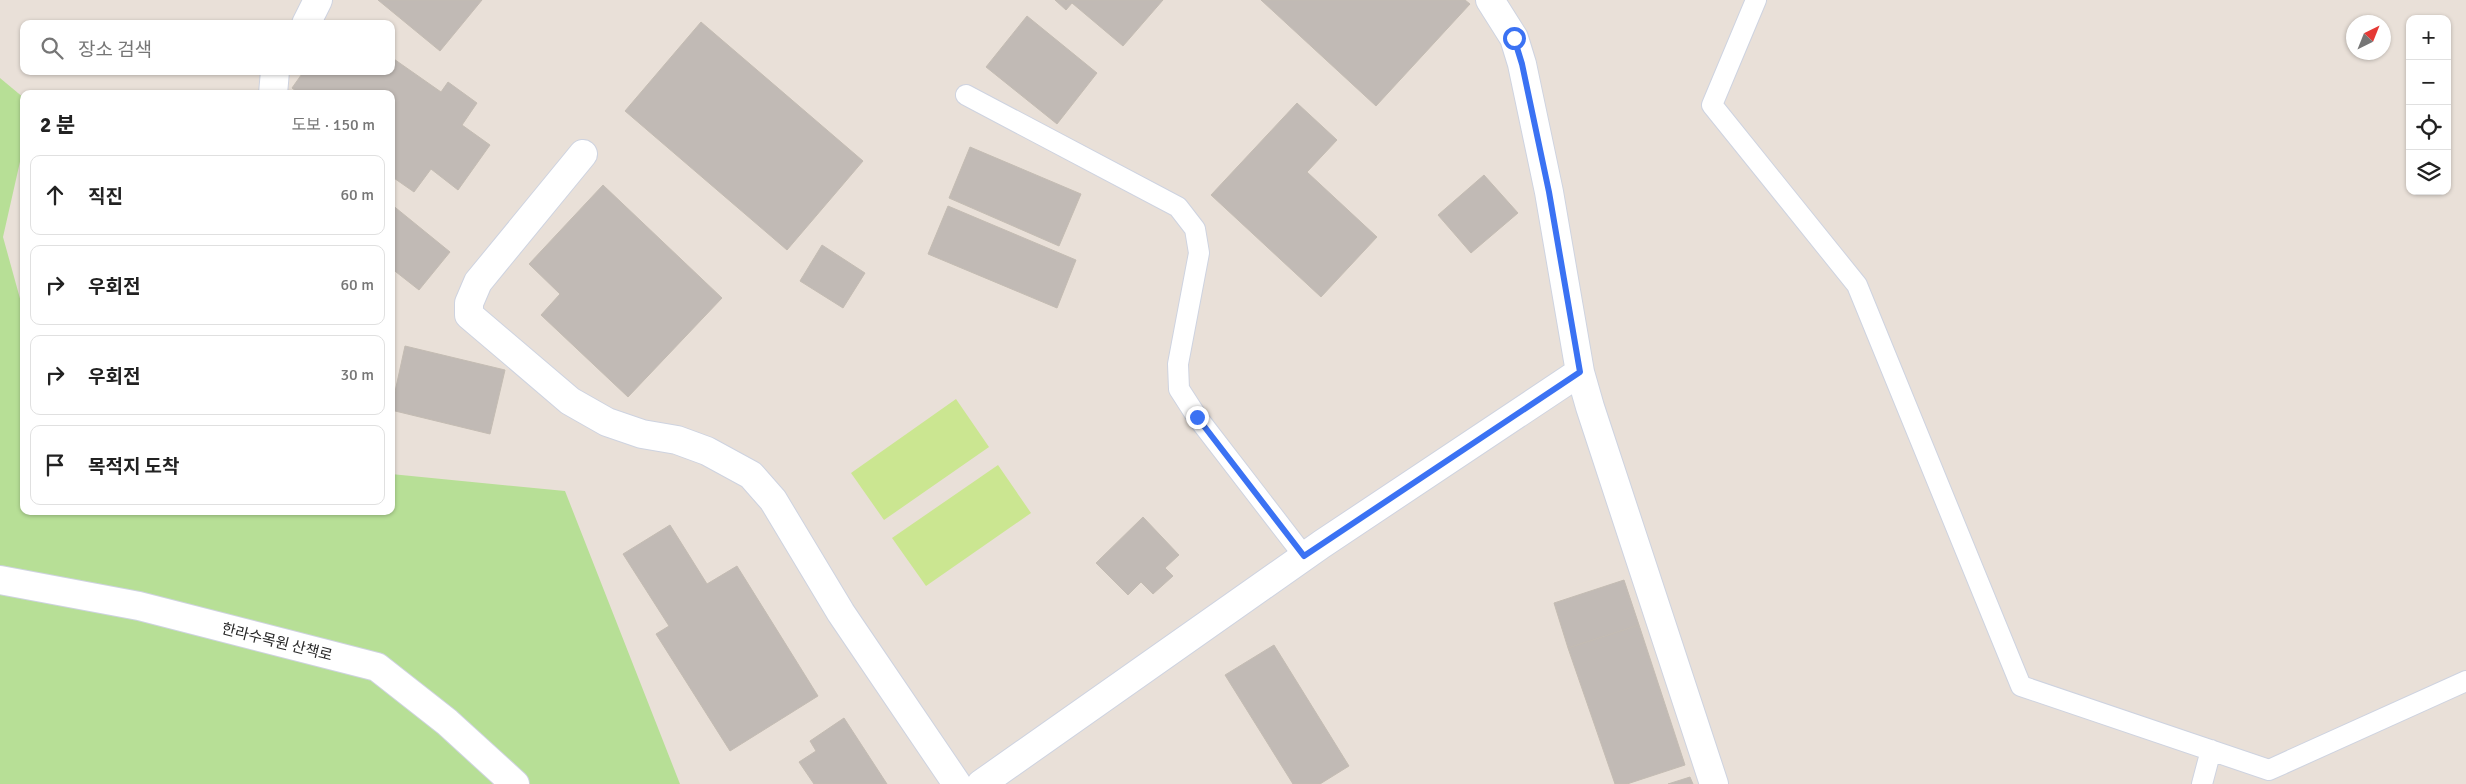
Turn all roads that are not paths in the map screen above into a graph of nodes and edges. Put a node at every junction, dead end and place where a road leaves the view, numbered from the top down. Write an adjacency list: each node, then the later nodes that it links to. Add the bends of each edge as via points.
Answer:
1 (318, 0): 4 (street)
2 (1490, 0): 9 (street, via 1514,38 1522,64 1549,192)
3 (1756, 0): 13 (lane, via 1712,105 1857,286 2021,686)
4 (308, 20)
5 (275, 75): 6 (street)
6 (273, 90)
7 (966, 95): 10 (lane, via 1178,207 1195,229 1199,253 1178,364 1179,389)
8 (583, 154): 15 (street, via 478,282 469,303 469,314 577,406 624,428 707,451 751,475 773,500 841,613)
9 (1580, 372): 10 (street); 17 (street)
10 (1304, 556): 16 (street)
11 (0, 580): 14 (street, 한라수목원 산책로, via 139,606 377,667 447,722)
12 (2466, 681): 13 (lane, via 2269,770)
13 (2211, 750): 18 (lane)
14 (515, 784)
15 (957, 784)
16 (981, 784)
17 (1714, 784)
18 (2202, 784)

